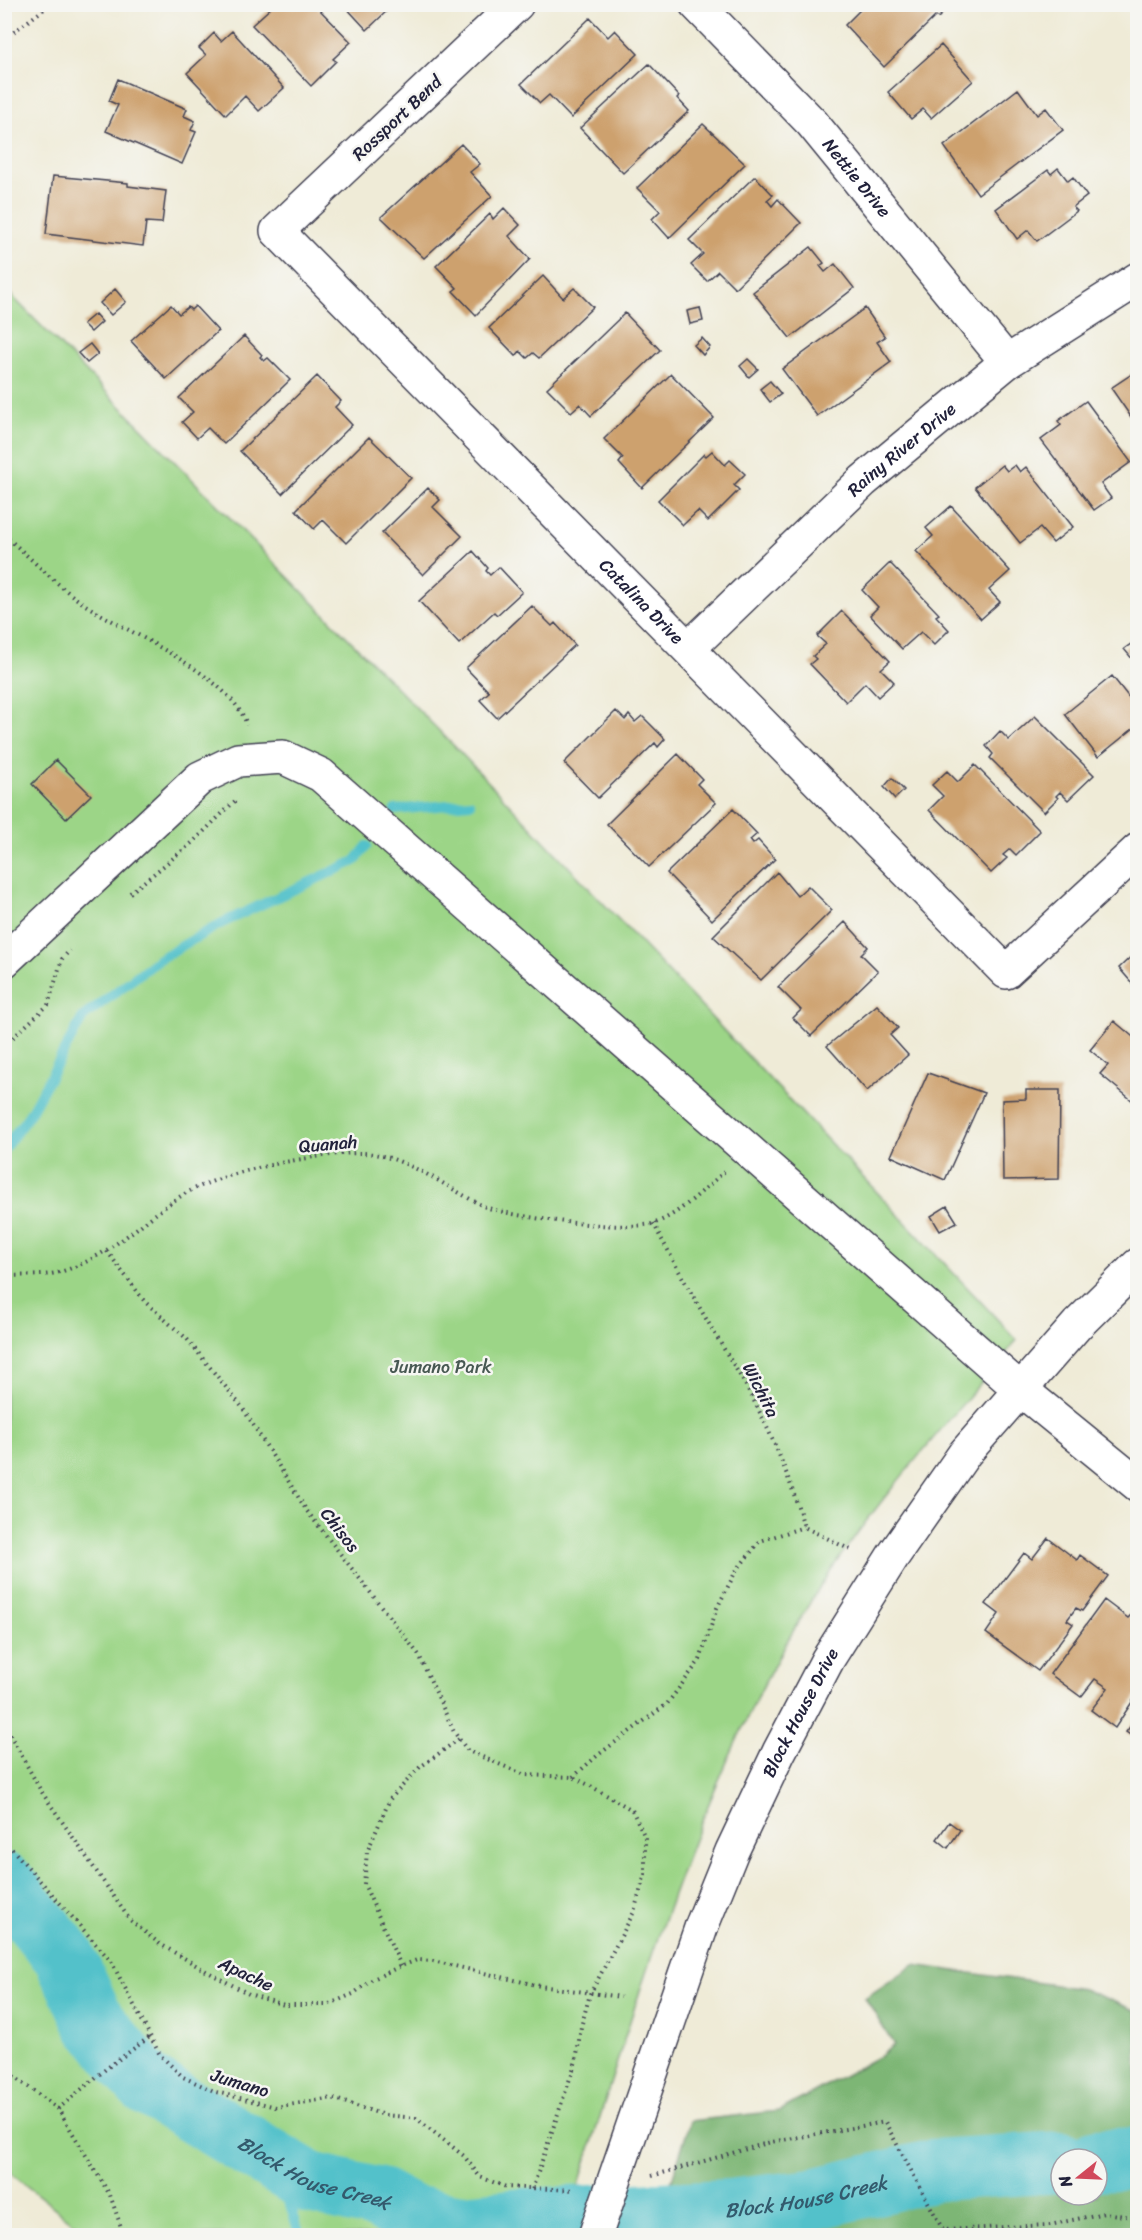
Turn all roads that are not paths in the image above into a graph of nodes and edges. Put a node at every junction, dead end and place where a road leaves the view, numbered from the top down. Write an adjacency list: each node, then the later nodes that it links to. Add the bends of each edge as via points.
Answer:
1 (517, 4): 3 (street, Rossport Bend)
2 (696, 4): 5 (street, Nettie Drive, via 812,123)
3 (277, 231): 6 (street, Catalina Drive)
4 (1137, 279): 5 (street, Rainy River Drive)
5 (1007, 362): 6 (street, Rainy River Drive, via 863,481)
6 (689, 648): 7 (street, Catalina Drive, via 1006,972)
7 (1137, 850)
8 (4, 962): 10 (street, via 200,778 238,760 283,757 321,775)
9 (1137, 1265): 10 (street, Block House Drive)
10 (1020, 1389): 11 (street); 12 (street, Block House Drive, bridge, via 965,1453 893,1556 828,1659 779,1752 702,1925)
11 (1137, 1485)
12 (595, 2235)

